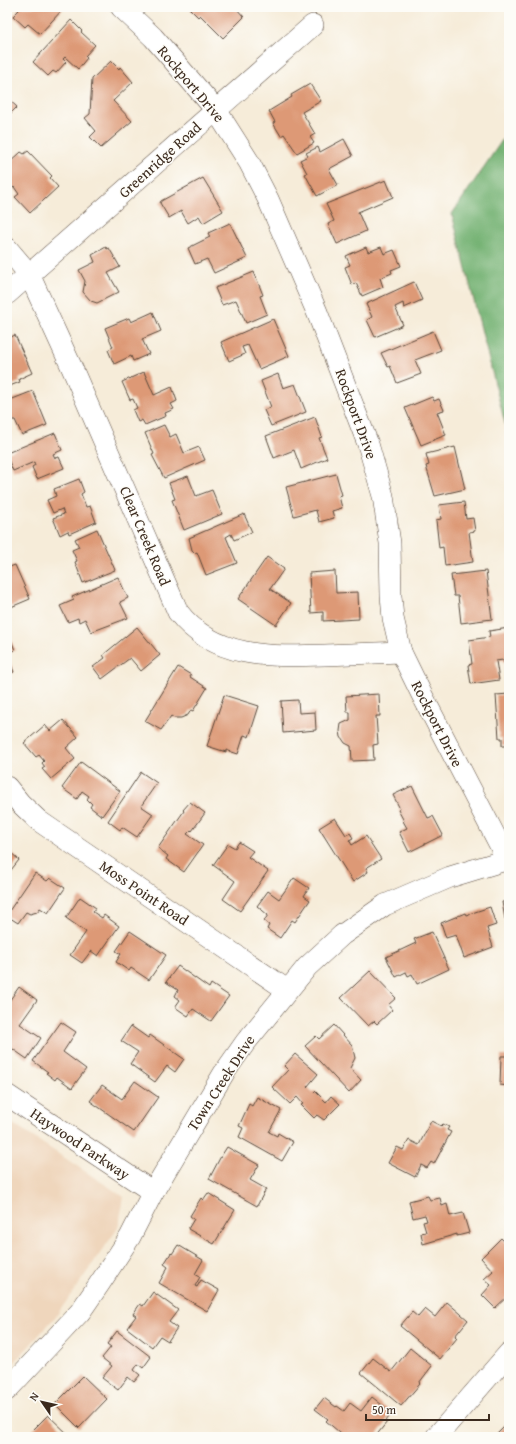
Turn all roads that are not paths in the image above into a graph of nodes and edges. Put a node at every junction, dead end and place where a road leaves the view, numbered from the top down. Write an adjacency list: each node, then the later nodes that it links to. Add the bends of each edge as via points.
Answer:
1 (121, 7): 3 (street, Rockport Drive, via 153,37)
2 (312, 25): 3 (street, Greenridge Road)
3 (216, 110): 5 (street, Greenridge Road); 7 (street, Rockport Drive, via 249,162 268,199 317,312 368,444 383,496 390,543 393,618)
4 (7, 248): 5 (street, Clear Creek Road)
5 (29, 274): 6 (street, Greenridge Road); 7 (street, Clear Creek Road, via 178,612 187,624 211,642 248,653 282,656)
6 (7, 294)
7 (401, 652): 9 (street, Rockport Drive)
8 (7, 787): 10 (street, Moss Point Road, via 39,821)
9 (508, 859): 10 (street, Town Creek Drive, via 450,878 385,905 324,950)
10 (287, 990): 12 (street, Town Creek Drive, via 228,1067)
11 (7, 1095): 12 (street, Haywood Parkway)
12 (153, 1192): 14 (street, Town Creek Drive, via 130,1237 80,1312)
13 (509, 1353): 15 (street)
14 (7, 1390)
15 (436, 1437)

